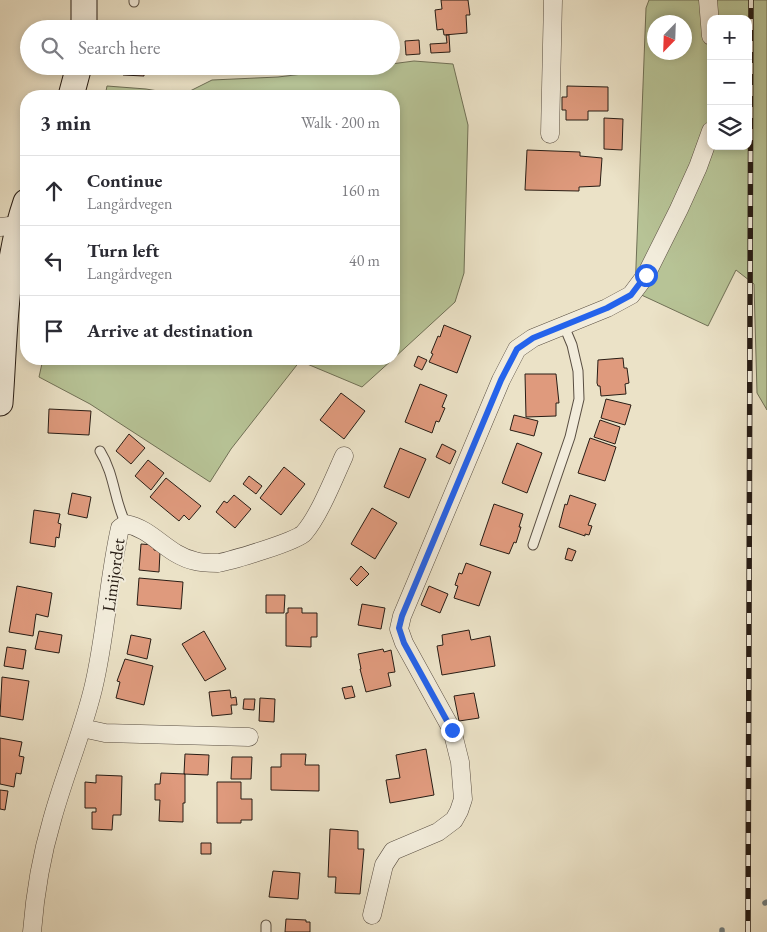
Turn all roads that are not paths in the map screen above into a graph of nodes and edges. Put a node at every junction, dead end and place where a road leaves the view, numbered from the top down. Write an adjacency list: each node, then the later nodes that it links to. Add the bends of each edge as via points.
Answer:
1 (84, 0): 5 (main road)
2 (553, 0): 8 (street)
3 (708, 0): 4 (street)
4 (709, 15)
5 (84, 20)
6 (77, 75): 7 (main road)
7 (73, 90)
8 (550, 134)
9 (707, 142): 12 (street, via 679,209 646,275 631,295)
10 (20, 210): 11 (main road)
11 (9, 226): 13 (main road, via 9,281)
12 (564, 326): 17 (lane, via 578,371 579,399 570,437); 20 (street, via 533,338 517,349 402,616 399,628 404,643 452,730 460,762 463,799 454,820 438,832 393,851 384,865)
13 (0, 403)
14 (100, 452): 16 (lane, via 109,469 120,514)
15 (344, 456): 16 (street, Limijordet, via 312,523 303,535 290,541 217,563 196,562 176,554 138,526)
16 (126, 524): 18 (street, Limijordet, via 120,528 116,545 105,629)
17 (533, 545)
18 (82, 728): 19 (street, via 105,733); 21 (street, Limijordet, via 42,858)
19 (249, 737)
20 (372, 915)
21 (32, 932)

